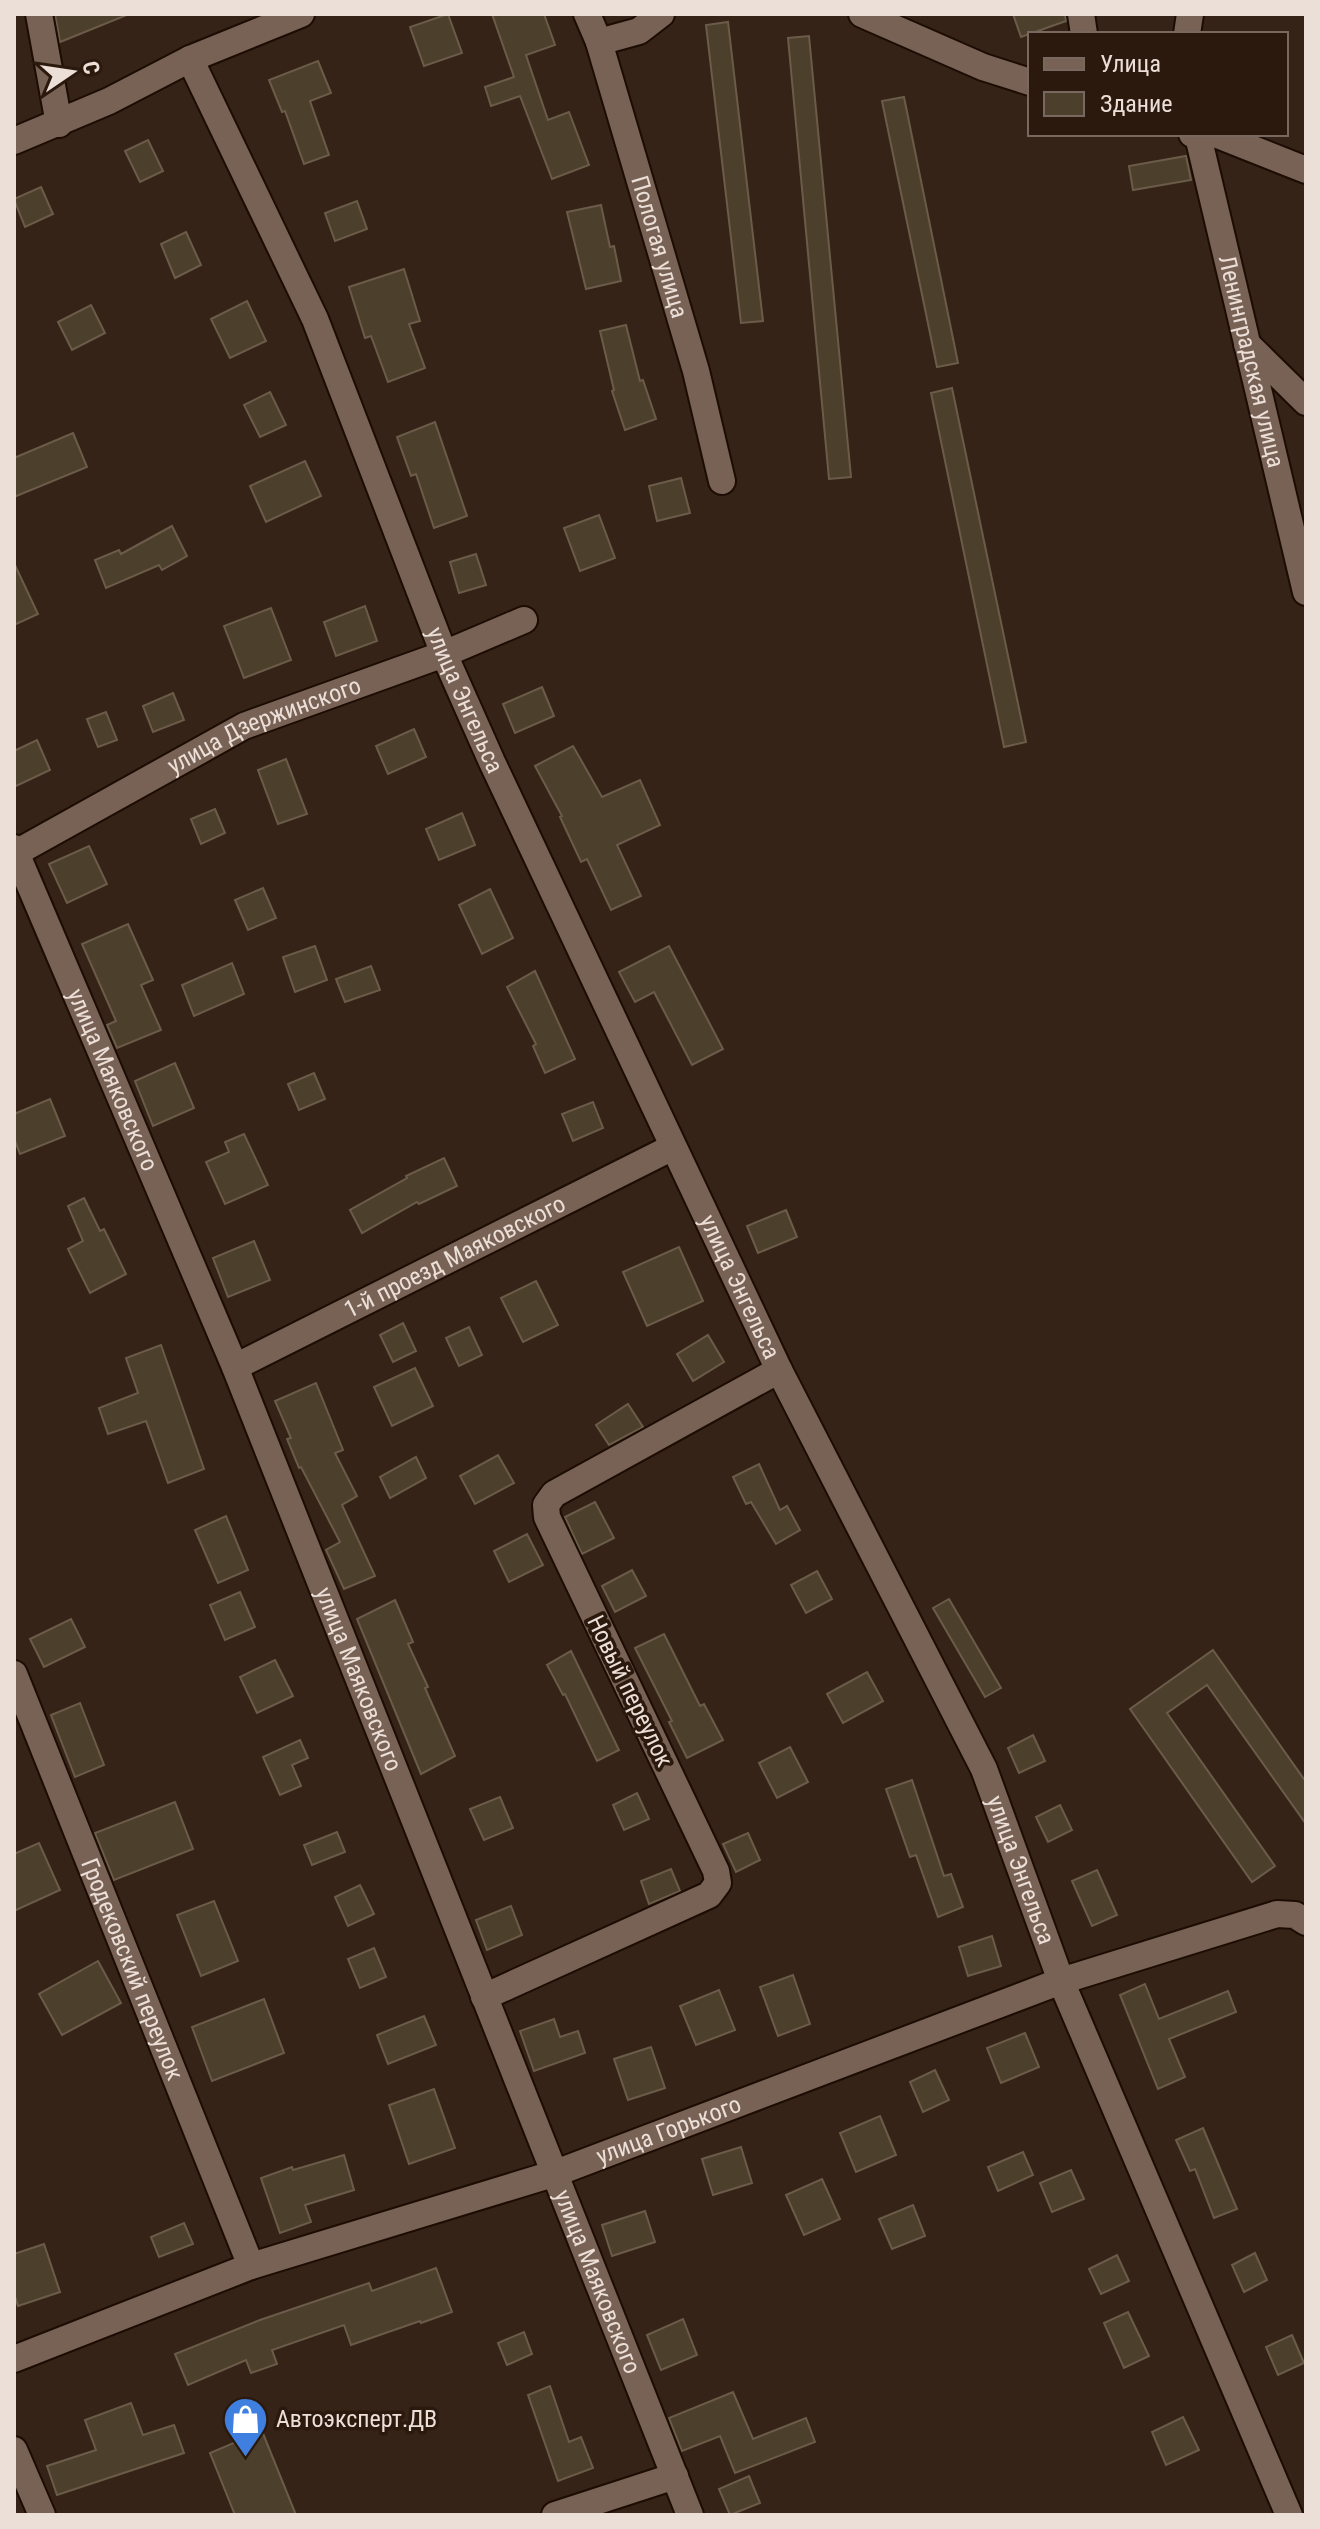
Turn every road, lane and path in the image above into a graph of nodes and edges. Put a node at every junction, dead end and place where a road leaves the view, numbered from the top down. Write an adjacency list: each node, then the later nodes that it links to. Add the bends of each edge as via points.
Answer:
1 (39, 14): 9 (street)
2 (301, 14): 7 (street)
3 (587, 14): 6 (street, Пологая улица)
4 (661, 14): 6 (street, via 639,31)
5 (862, 14): 8 (street)
6 (599, 42): 16 (street, Пологая улица, via 696,371)
7 (190, 59): 9 (street); 19 (street, улица Энгельса, via 315,319)
8 (1028, 81)
9 (59, 124): 12 (street)
10 (1198, 136): 14 (street, Ленинградская улица)
11 (1220, 136): 13 (street)
12 (14, 141)
13 (1306, 170)
14 (1247, 344): 15 (street); 17 (street, Ленинградская улица)
15 (1306, 402)
16 (722, 481)
17 (1306, 592)
18 (524, 620): 19 (street, улица Дзержинского)
19 (444, 654): 20 (street, улица Дзержинского, via 244,726); 21 (street, улица Энгельса)
20 (15, 852): 22 (street, улица Маяковского)
21 (673, 1147): 22 (street, 1-й проезд Маяковского); 23 (street, улица Энгельса)
22 (235, 1367): 27 (street, улица Маяковского)
23 (779, 1370): 26 (street, улица Энгельса, via 984,1769); 27 (street, Новый переулок, via 554,1494 546,1505 547,1517 718,1883 709,1895)
24 (14, 1674): 29 (street, Гродековский переулок)
25 (1306, 1922): 26 (street, улица Горького, via 1277,1914)
26 (1061, 1981): 28 (street, улица Горького); 38 (street, улица Энгельса)
27 (484, 1997): 28 (street, улица Маяковского)
28 (556, 2173): 29 (street, улица Горького); 32 (street, улица Маяковского)
29 (251, 2266): 30 (street, улица Горького)
30 (14, 2359)
31 (14, 2450): 35 (street)
32 (675, 2476): 36 (street); 37 (street, улица Маяковского)
33 (1306, 2506): 38 (street)
34 (1306, 2513): 38 (street)
35 (42, 2515)
36 (555, 2515)
37 (690, 2515)
38 (1294, 2515)

